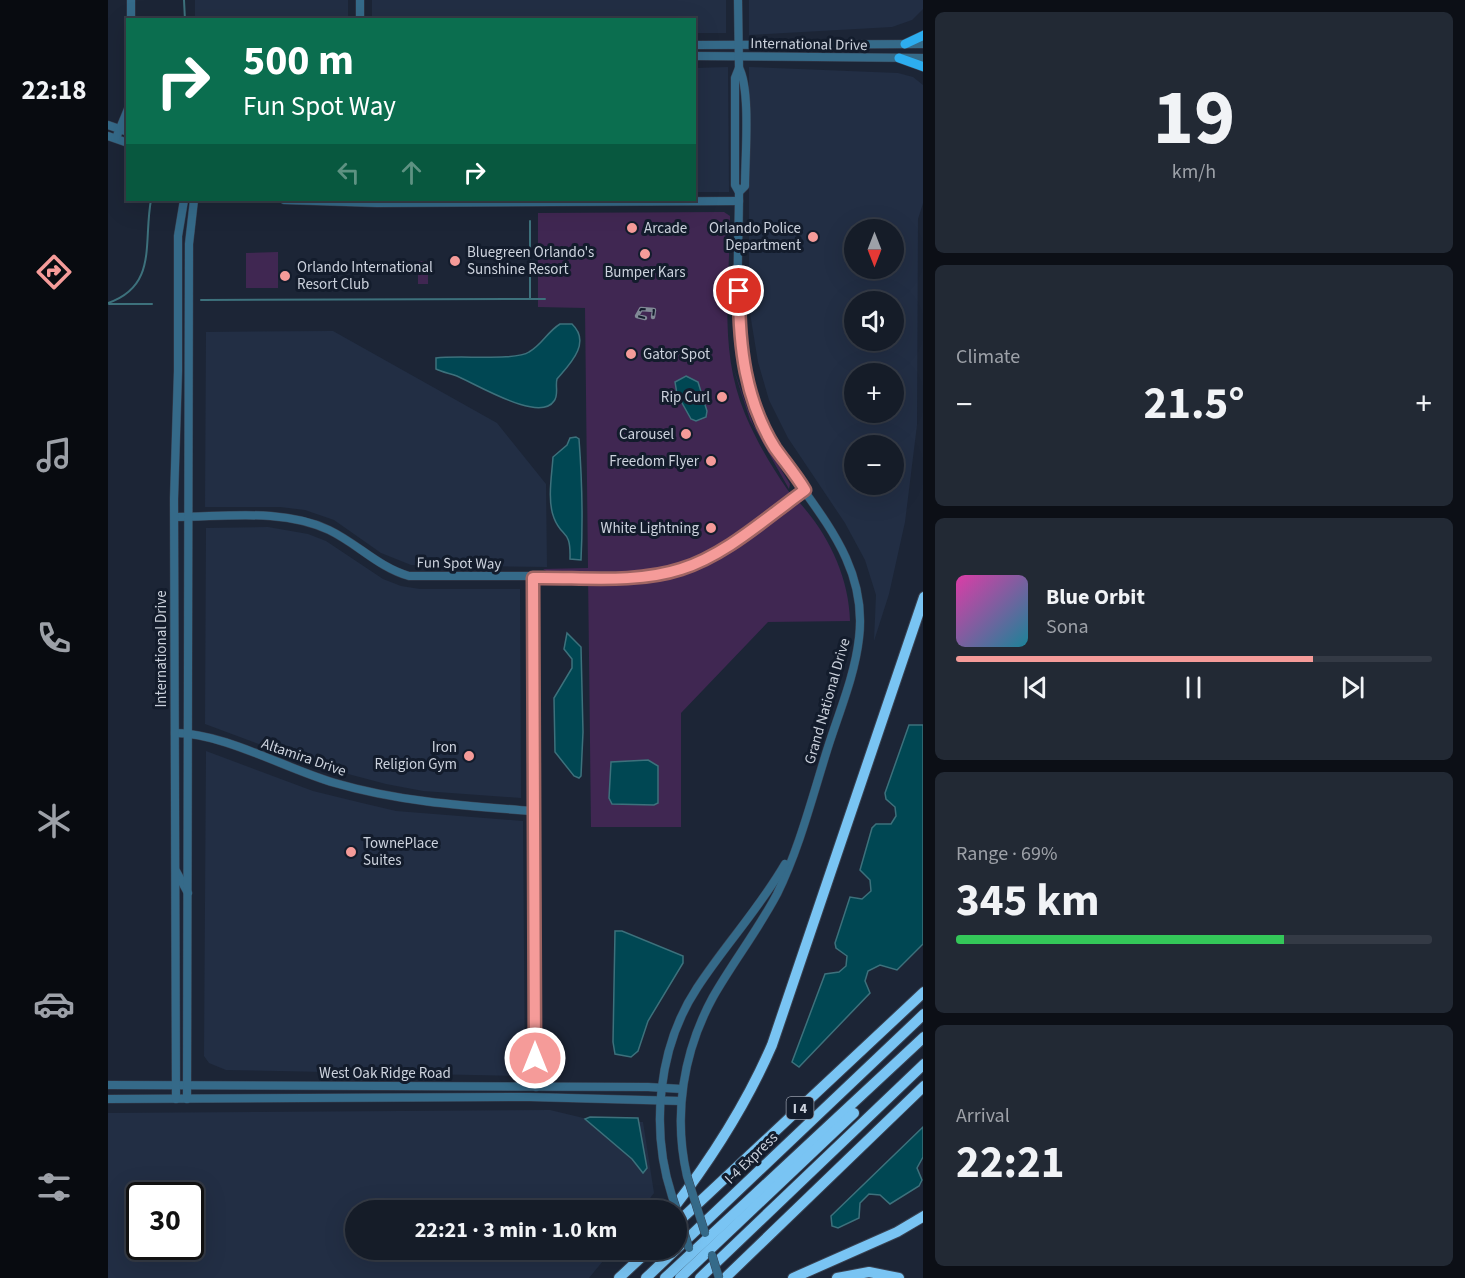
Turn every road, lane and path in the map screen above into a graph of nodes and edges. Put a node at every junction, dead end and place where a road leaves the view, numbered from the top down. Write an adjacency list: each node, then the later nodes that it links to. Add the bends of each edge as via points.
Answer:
1 (131, 0): 4 (street)
2 (360, 0): 5 (street)
3 (738, 0): 7 (street, Grand National Drive)
4 (131, 18)
5 (360, 18)
6 (923, 35): 8 (main road)
7 (739, 44): 8 (street, International Drive); 10 (street, International Drive); 12 (street, Grand National Drive)
8 (905, 44): 9 (street, International Drive)
9 (923, 44)
10 (696, 45)
11 (696, 56): 12 (street, International Drive)
12 (739, 56): 13 (street, International Drive); 19 (street, Grand National Drive, via 744,78 745,143 745,186)
13 (899, 58): 14 (street, International Drive); 15 (main road)
14 (923, 58)
15 (923, 67)
16 (108, 125): 17 (street)
17 (124, 131): 18 (street)
18 (112, 137)
19 (739, 197): 20 (street); 25 (street, Grand National Drive, via 742,357 760,420)
20 (696, 198)
21 (184, 201): 26 (street, International Drive, via 178,236)
22 (194, 201): 27 (street, International Drive, via 189,243)
23 (315, 201): 24 (street)
24 (498, 201)
25 (805, 490): 28 (street, Fun Spot Way, via 717,552 679,570 641,576); 33 (street, Grand National Drive, via 851,566 860,620 853,669)
26 (175, 517): 27 (street, Fun Spot Way); 30 (street, International Drive)
27 (189, 517): 28 (street, Fun Spot Way, via 292,518 334,533 382,566 409,576); 31 (street, International Drive)
28 (533, 578): 32 (street)
29 (923, 600): 55 (highway, via 772,1045 726,1135)
30 (175, 733): 31 (street, Altamira Drive); 34 (street, International Drive)
31 (188, 733): 32 (street, Altamira Drive, via 365,791 443,804); 36 (street, International Drive)
32 (533, 812): 46 (street)
33 (795, 847): 47 (street, Grand National Drive, via 767,895 696,988 670,1047); 49 (street, Grand National Drive, via 777,892 709,1006 692,1044)
34 (174, 864): 35 (street, International Drive); 36 (street)
35 (174, 891): 37 (street); 44 (street, International Drive)
36 (188, 893): 37 (street, International Drive)
37 (188, 923): 45 (street, International Drive)
38 (923, 993): 56 (highway, I 4)
39 (923, 1015): 64 (highway, I-4 Express)
40 (923, 1038): 58 (highway)
41 (923, 1048): 58 (highway)
42 (923, 1065): 61 (highway)
43 (108, 1084): 44 (street, West Oak Ridge Road)
44 (176, 1085): 45 (street, West Oak Ridge Road); 51 (street, International Drive)
45 (187, 1085): 46 (street, West Oak Ridge Road); 52 (street, International Drive)
46 (536, 1087): 47 (street, West Oak Ridge Road)
47 (662, 1087): 49 (street, West Oak Ridge Road); 53 (street, Grand National Drive)
48 (923, 1087): 68 (highway)
49 (682, 1089): 54 (street, Grand National Drive)
50 (108, 1099): 51 (street, West Oak Ridge Road)
51 (176, 1099): 52 (street, West Oak Ridge Road)
52 (187, 1099): 53 (street, West Oak Ridge Road)
53 (661, 1099): 54 (street, West Oak Ridge Road); 61 (street, Grand National Drive, bridge, via 662,1147 672,1196)
54 (681, 1101): 58 (street, Grand National Drive, bridge, via 680,1135 687,1176)
55 (679, 1200)
56 (687, 1214)
57 (923, 1217): 69 (highway)
58 (708, 1245): 61 (highway); 67 (street, Grand National Drive, bridge)
59 (633, 1260): 62 (highway)
60 (638, 1260): 62 (highway)
61 (695, 1266): 65 (highway); 66 (highway)
62 (628, 1269): 63 (highway)
63 (619, 1278)
64 (646, 1278)
65 (665, 1278)
66 (680, 1278)
67 (718, 1278)
68 (725, 1278)
69 (793, 1278)
70 (837, 1278): 71 (highway, via 869,1272)
71 (899, 1278)

